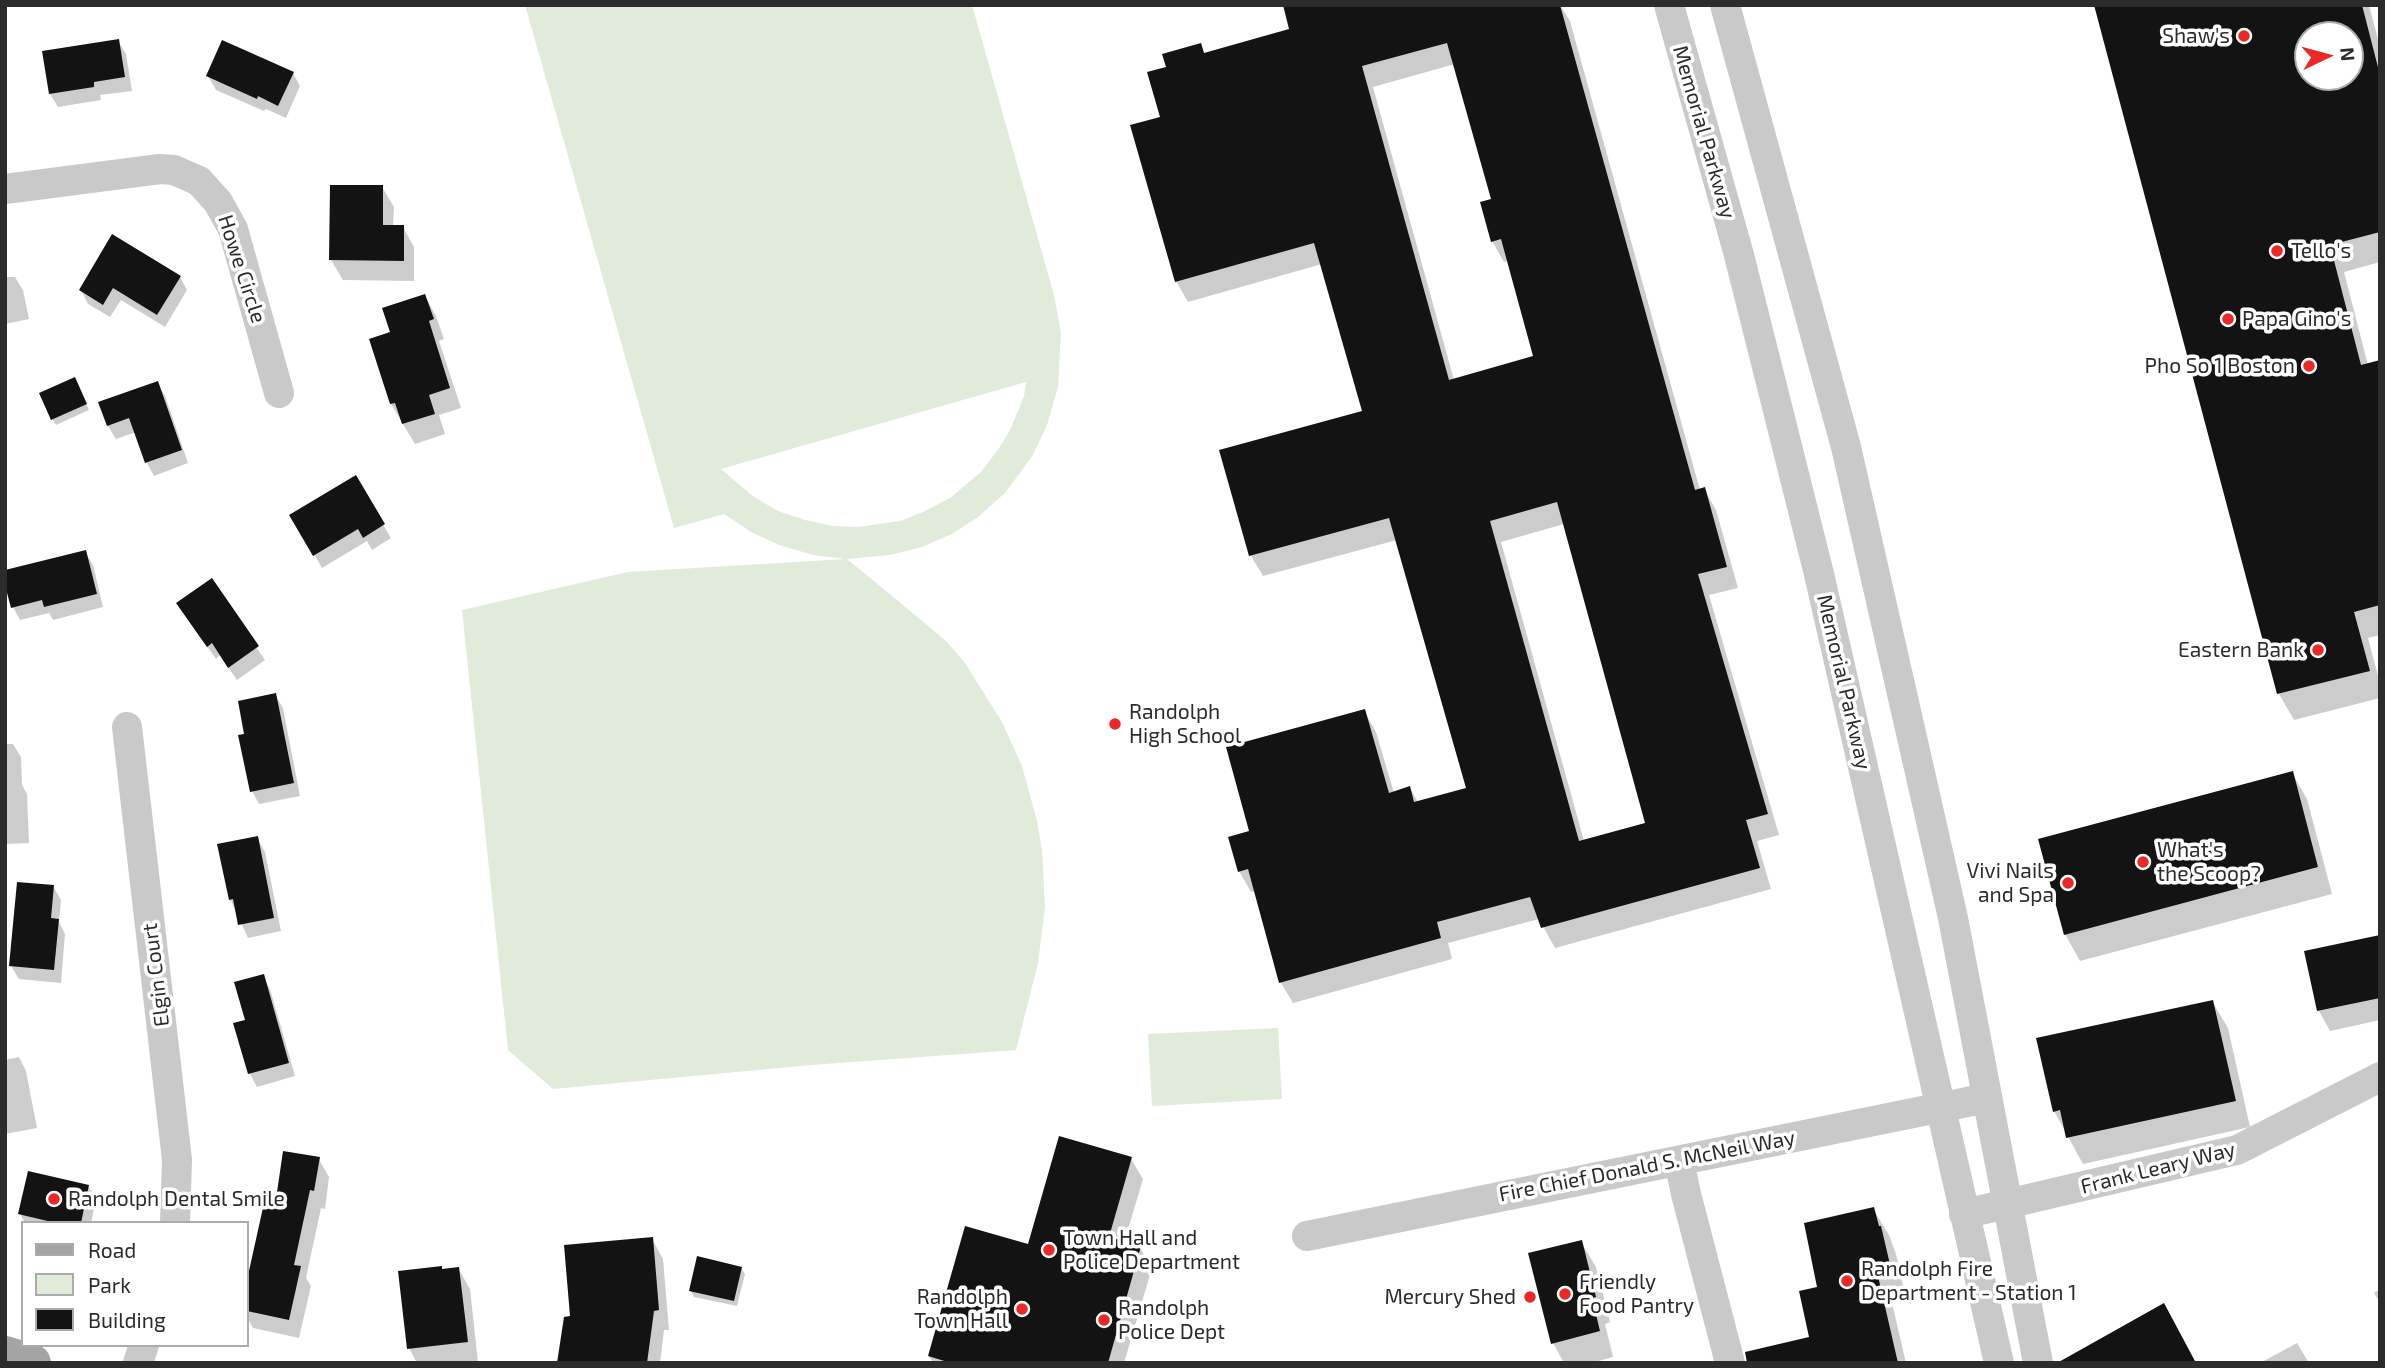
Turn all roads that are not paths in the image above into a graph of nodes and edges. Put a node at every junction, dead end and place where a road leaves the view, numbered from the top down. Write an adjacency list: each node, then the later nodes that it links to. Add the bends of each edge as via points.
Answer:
1 (1669, 5): 8 (street, Memorial Parkway, via 1739,255 1819,574)
2 (1725, 5): 7 (street, via 1840,424 1950,906)
3 (5, 189): 4 (street, Howe Circle, via 160,169 199,181 233,229)
4 (279, 393)
5 (127, 727): 12 (street, Elgin Court, via 177,1160)
6 (2380, 1077): 10 (street, Frank Leary Way, via 2237,1150)
7 (1987, 1098): 8 (street, Fire Chief Donald S. McNeil Way); 10 (street)
8 (1940, 1107): 9 (street, Fire Chief Donald S. McNeil Way); 11 (street, Memorial Parkway)
9 (1679, 1161): 13 (street, Fire Chief Donald S. McNeil Way); 16 (street)
10 (2007, 1203): 11 (street, Frank Leary Way); 18 (street)
11 (1964, 1214): 17 (street, Memorial Parkway)
12 (176, 1221)
13 (1307, 1236)
14 (5, 1355): 15 (main road)
15 (32, 1363)
16 (1730, 1363)
17 (1999, 1363)
18 (2038, 1363)

